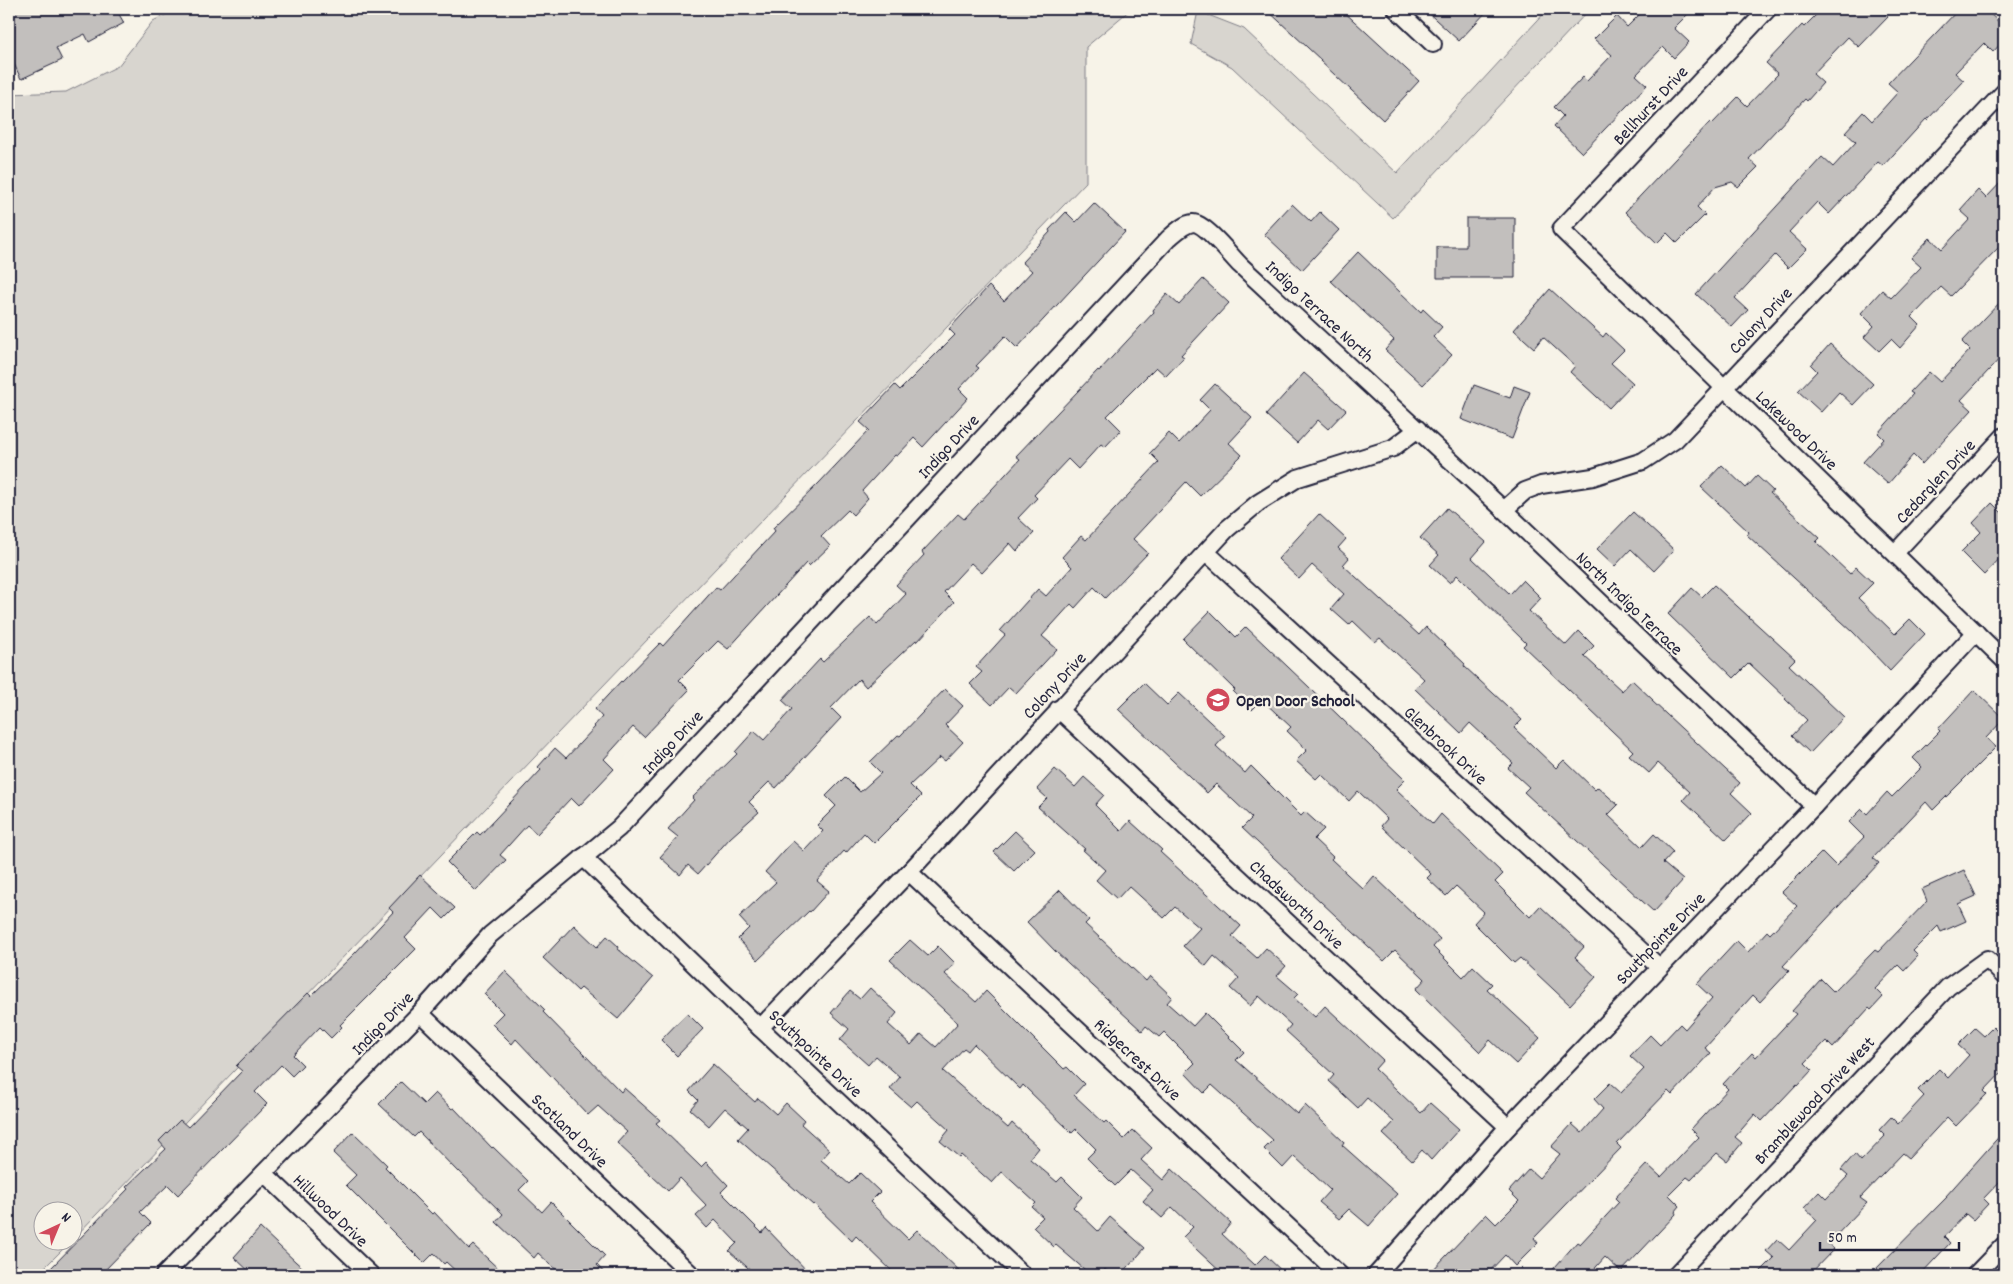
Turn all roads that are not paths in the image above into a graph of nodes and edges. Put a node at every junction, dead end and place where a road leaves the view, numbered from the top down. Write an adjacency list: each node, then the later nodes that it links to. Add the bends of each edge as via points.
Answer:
1 (1396, 9): 3 (street)
2 (1768, 9): 6 (street, Bellhurst Drive)
3 (1433, 44)
4 (2004, 92): 7 (street, Colony Drive)
5 (1195, 223): 8 (street, Indigo Terrace North); 17 (street, Indigo Drive, via 1186,225 1169,238 619,828)
6 (1562, 229): 7 (street, Lakewood Drive)
7 (1724, 387): 10 (street, Colony Drive, via 1675,440 1643,461 1593,477 1541,485 1525,491); 12 (street, Lakewood Drive)
8 (1418, 429): 10 (street, North Indigo Terrace); 11 (street, Colony Drive, via 1393,448 1298,478 1258,503)
9 (2004, 436): 12 (street, Cedarglen Drive)
10 (1504, 510): 16 (street, North Indigo Terrace)
11 (1206, 552): 15 (street, Colony Drive); 19 (street, Glenbrook Drive)
12 (1894, 553): 13 (street, Lakewood Drive)
13 (1976, 632): 14 (street, Lakewood Drive); 16 (street, Southpointe Drive)
14 (2004, 660)
15 (1058, 709): 18 (street, Colony Drive); 23 (street, Chadsworth Drive)
16 (1814, 806): 19 (street, Southpointe Drive)
17 (583, 857): 21 (street, Indigo Drive, via 490,935); 22 (street, Southpointe Drive)
18 (909, 872): 22 (street, Colony Drive); 30 (street, Ridgecrest Drive)
19 (1659, 968): 23 (street, Southpointe Drive)
20 (2004, 976): 32 (street, Bramblewood Drive West, via 1987,959 1948,987)
21 (420, 1013): 24 (street, Indigo Drive); 28 (street, Scotland Drive)
22 (760, 1028): 29 (street, Southpointe Drive)
23 (1508, 1127): 31 (street, Southpointe Drive)
24 (264, 1173): 26 (street, Indigo Drive); 27 (street, Hillwood Drive)
25 (2004, 1245): 33 (street)
26 (164, 1275)
27 (371, 1275)
28 (692, 1275)
29 (1024, 1275)
30 (1340, 1275)
31 (1376, 1275)
32 (1676, 1275)
33 (1975, 1275)

